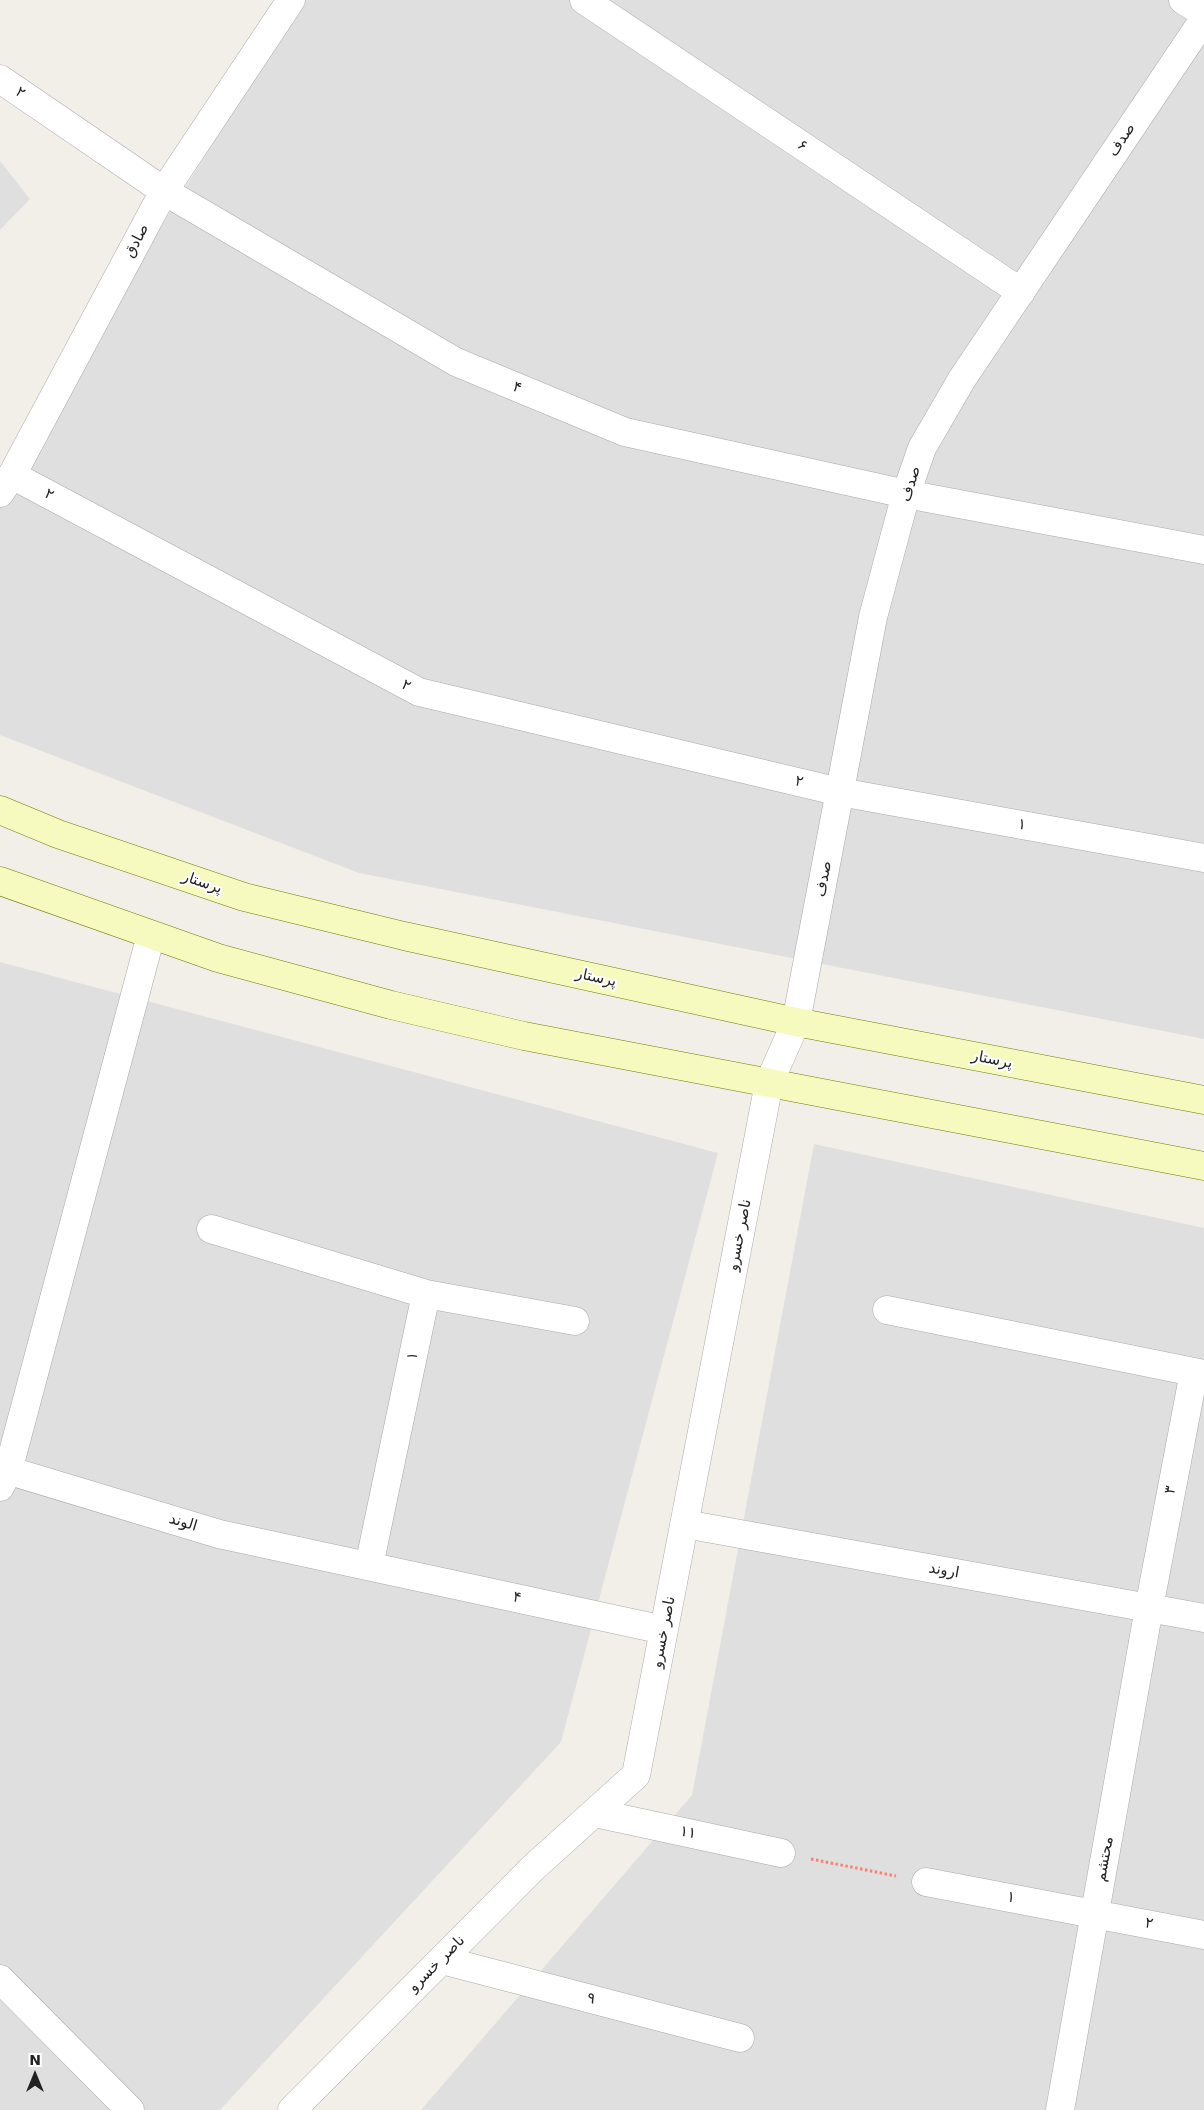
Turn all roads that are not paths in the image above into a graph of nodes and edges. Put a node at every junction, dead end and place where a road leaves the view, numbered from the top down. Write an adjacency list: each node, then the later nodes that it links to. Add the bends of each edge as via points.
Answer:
1 (291, 0): 7 (street, صادق)
2 (584, 0): 8 (street, ۶)
3 (1183, 0): 4 (street)
4 (1204, 13)
5 (1204, 19): 8 (street, صدف)
6 (0, 79): 7 (street, ۲)
7 (164, 192): 9 (street, صادق); 10 (street, ۴, via 456,362 625,432)
8 (1021, 292): 10 (street, صدف, via 962,380 922,448)
9 (6, 484): 12 (street, ۲, via 419,692)
10 (906, 494): 11 (street, ۴); 12 (street, صدف, via 873,617)
11 (1204, 550)
12 (840, 792): 14 (street, ۱); 17 (street, صدف)
13 (0, 810): 17 (main road, پرستار, via 58,834 244,897 404,936)
14 (1204, 858)
15 (0, 881): 16 (main road)
16 (151, 935): 18 (main road, via 218,958 391,1005 524,1036); 26 (street)
17 (796, 1022): 18 (street, ناصر خسرو); 19 (main road, پرستار)
18 (769, 1083): 20 (main road); 27 (street, ناصر خسرو)
19 (1204, 1100)
20 (1204, 1166)
21 (211, 1230): 22 (street)
22 (426, 1294): 24 (street); 28 (street, ۱)
23 (887, 1310): 25 (street)
24 (575, 1321)
25 (1199, 1373): 29 (street, ۳)
26 (3, 1475): 28 (street, الوند, via 220,1534)
27 (685, 1524): 29 (street, اروند); 31 (street, ناصر خسرو)
28 (369, 1566): 31 (street, ۴)
29 (1148, 1608): 30 (street, اروند); 35 (street, محتشم)
30 (1204, 1618)
31 (664, 1630): 32 (street, ناصر خسرو, via 636,1775)
32 (595, 1813): 33 (street, ۱۱); 37 (street, ناصر خسرو, via 534,1867)
33 (781, 1853)
34 (926, 1882): 35 (street, ۱)
35 (1095, 1914): 36 (street, ۲); 42 (street, محتشم)
36 (1204, 1935)
37 (442, 1960): 39 (street, ۹); 41 (street, ناصر خسرو)
38 (0, 1979): 40 (street)
39 (740, 2038)
40 (130, 2110)
41 (292, 2110)
42 (1060, 2110)

